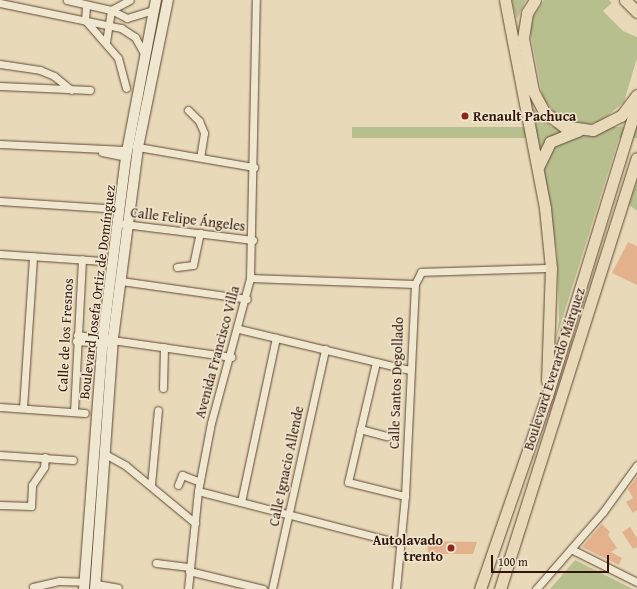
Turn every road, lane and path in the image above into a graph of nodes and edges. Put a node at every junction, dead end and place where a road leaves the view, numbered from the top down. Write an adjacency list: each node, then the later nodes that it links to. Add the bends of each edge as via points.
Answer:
1 (67, 0): 10 (street)
2 (130, 0): 11 (street)
3 (168, 0): 23 (street, Boulevard Josefa Ortiz de Domínguez)
4 (256, 0): 33 (street, Avenida Francisco Villa)
5 (506, 0): 34 (main road)
6 (535, 0): 27 (main road, via 527,13 523,38 533,91 552,119)
7 (625, 0): 12 (main road)
8 (0, 3): 13 (street)
9 (155, 5): 11 (street, via 133,19); 16 (street, Boulevard Josefa Ortiz de Domínguez)
10 (86, 6): 11 (street); 13 (street)
11 (110, 10): 14 (street)
12 (637, 11)
13 (85, 20): 14 (street); 15 (street)
14 (109, 25): 15 (street); 16 (street, via 128,32)
15 (106, 42): 19 (street, via 118,58)
16 (144, 53): 22 (street, Boulevard Josefa Ortiz de Domínguez)
17 (0, 64): 20 (street, via 40,70 54,76)
18 (0, 86): 20 (street)
19 (126, 88)
20 (71, 90): 21 (street)
21 (90, 90)
22 (136, 91): 23 (street); 30 (street, Boulevard Josefa Ortiz de Domínguez)
23 (148, 94): 29 (street, Boulevard Josefa Ortiz de Domínguez)
24 (637, 94): 27 (main road, via 608,125)
25 (637, 104): 62 (main road)
26 (188, 110): 31 (street, via 199,121 204,133)
27 (578, 130): 34 (main road, via 546,145)
28 (0, 144): 30 (street)
29 (138, 146): 31 (street); 36 (street, Boulevard Josefa Ortiz de Domínguez)
30 (126, 154): 35 (street, Boulevard Josefa Ortiz de Domínguez)
31 (200, 158): 33 (street)
32 (637, 158): 100 (main road, Boulevard Everardo Márquez)
33 (254, 167): 41 (street, Avenida Francisco Villa)
34 (537, 170): 47 (main road)
35 (124, 173): 36 (street); 39 (street, Boulevard Josefa Ortiz de Domínguez)
36 (135, 173): 39 (street, Boulevard Josefa Ortiz de Domínguez)
37 (0, 201): 38 (street)
38 (105, 208)
39 (124, 224): 40 (street, Calle Felipe Ángeles); 49 (street, Boulevard Josefa Ortiz de Domínguez); 55 (street, Boulevard Josefa Ortiz de Domínguez)
40 (200, 233): 41 (street, Calle Felipe Ángeles); 46 (street, via 193,264)
41 (253, 240): 48 (street, Avenida Francisco Villa)
42 (0, 254): 43 (street)
43 (33, 256): 44 (street); 64 (street)
44 (82, 259): 45 (street); 53 (street, Calle de los Fresnos)
45 (103, 261)
46 (177, 267)
47 (551, 268): 50 (street, Calle Santos Degollado, via 421,272); 62 (main road)
48 (250, 278): 50 (street); 51 (street, Avenida Francisco Villa)
49 (121, 281): 51 (street); 55 (street, Boulevard Josefa Ortiz de Domínguez)
50 (415, 284): 60 (street, Calle Santos Degollado)
51 (247, 298): 52 (street, Avenida Francisco Villa)
52 (239, 329): 54 (street); 58 (street, Avenida Francisco Villa)
53 (77, 338): 55 (street); 66 (street, Calle de los Fresnos)
54 (276, 338): 57 (street); 80 (street)
55 (110, 341): 56 (street); 70 (street, Boulevard Josefa Ortiz de Domínguez); 84 (street, Boulevard Josefa Ortiz de Domínguez)
56 (164, 347): 58 (street); 61 (street)
57 (325, 349): 59 (street); 82 (street, Calle Ignacio Allende)
58 (231, 357): 75 (street, Avenida Francisco Villa, via 211,423)
59 (376, 362): 60 (street); 68 (street, Calle Santos Degollado)
60 (410, 370): 79 (street, Calle Santos Degollado)
61 (163, 388)
62 (547, 396): 99 (main road)
63 (0, 407): 64 (street)
64 (22, 408): 66 (street)
65 (158, 410): 76 (street)
66 (74, 412): 67 (street)
67 (85, 413)
68 (360, 429): 69 (street); 79 (street, Calle Santos Degollado, via 348,482)
69 (387, 436)
70 (105, 454): 76 (street); 85 (street, Boulevard Josefa Ortiz de Domínguez)
71 (0, 455): 72 (street)
72 (45, 457): 73 (street); 81 (street, via 44,467 32,485 32,506)
73 (73, 460)
74 (637, 465): 87 (street)
75 (200, 482): 77 (street, via 182,475); 78 (street, Avenida Francisco Villa)
76 (151, 485): 83 (street)
77 (178, 485)
78 (198, 491): 80 (street); 83 (street, Avenida Francisco Villa)
79 (405, 496): 86 (street, Calle Santos Degollado)
80 (241, 502): 82 (street)
81 (0, 505)
82 (290, 513): 86 (street); 97 (street, Calle Ignacio Allende)
83 (195, 523): 89 (street, Avenida Francisco Villa)
84 (87, 531): 85 (street); 91 (street, Boulevard Josefa Ortiz de Domínguez)
85 (99, 532): 93 (street, Boulevard Josefa Ortiz de Domínguez)
86 (399, 543): 98 (street, Calle Santos Degollado)
87 (571, 549): 90 (street); 101 (street)
88 (156, 563): 89 (street)
89 (190, 569): 95 (street, Avenida Francisco Villa); 96 (street)
90 (637, 582)
91 (84, 586): 92 (street, via 59,581)
92 (34, 587)
93 (96, 587): 94 (street)
94 (118, 588)
95 (188, 589)
96 (262, 589)
97 (272, 589)
98 (396, 589)
99 (480, 589)
100 (500, 589)
101 (536, 589)

